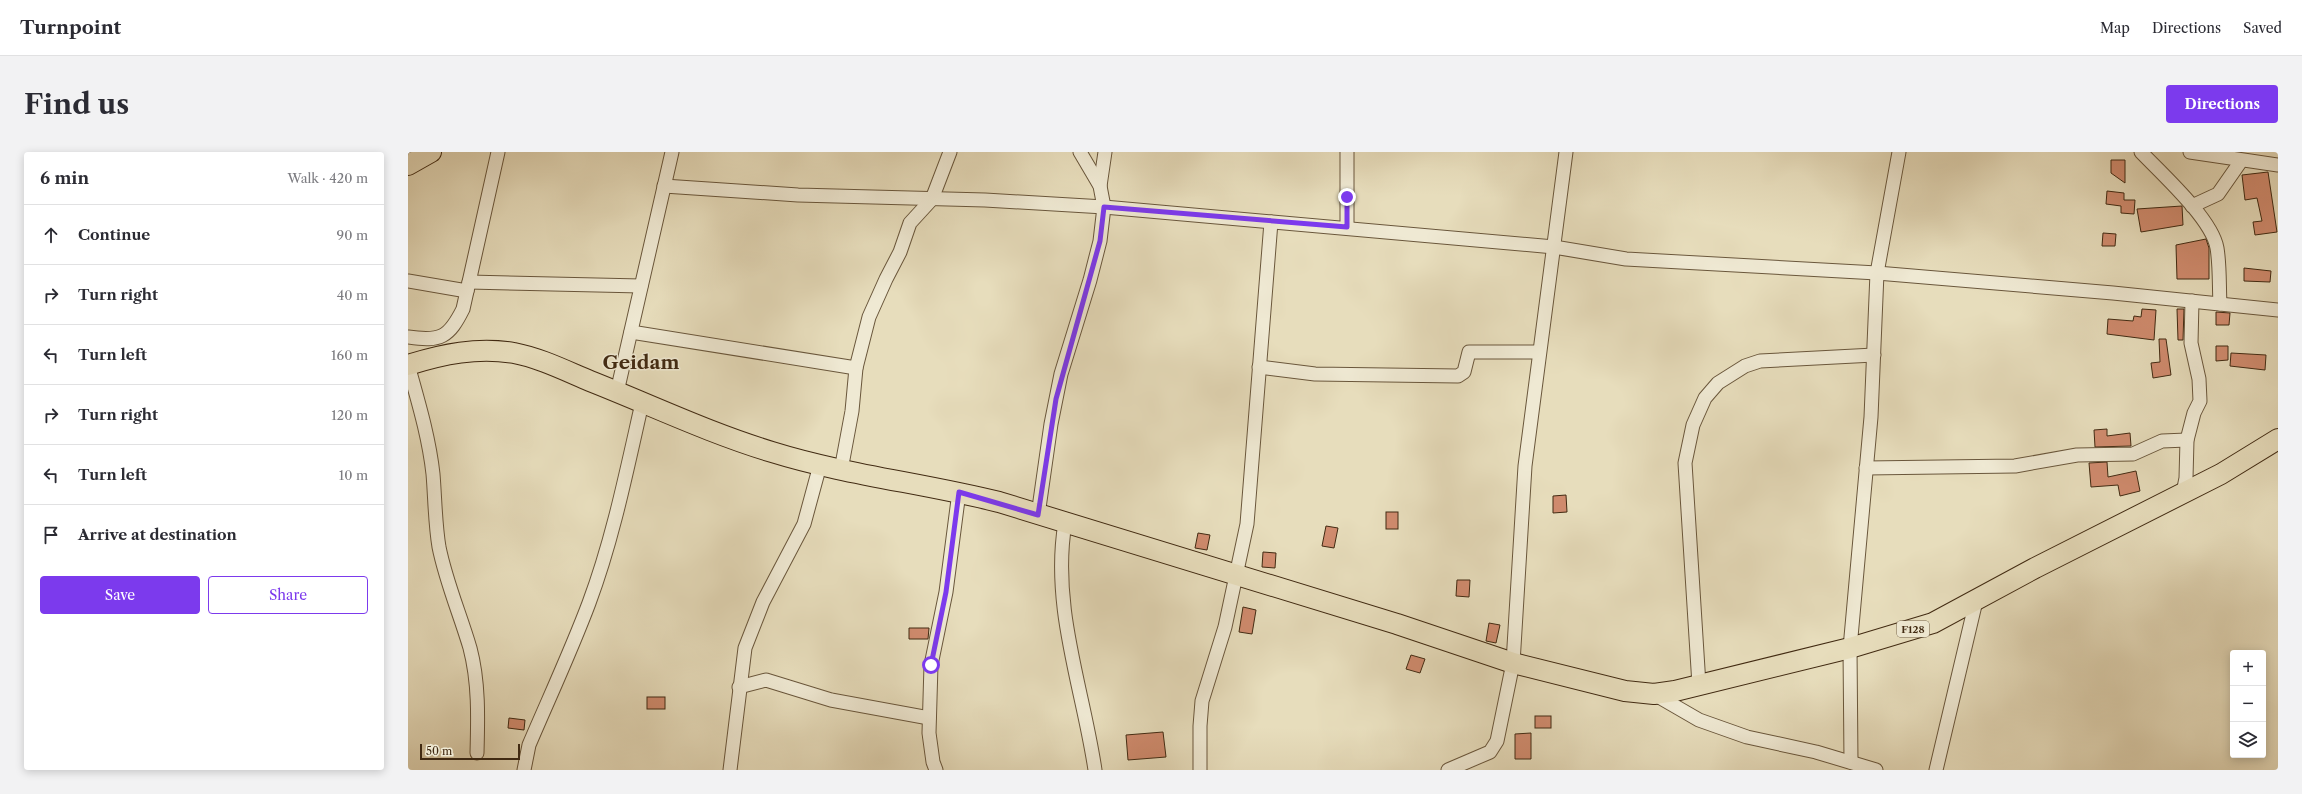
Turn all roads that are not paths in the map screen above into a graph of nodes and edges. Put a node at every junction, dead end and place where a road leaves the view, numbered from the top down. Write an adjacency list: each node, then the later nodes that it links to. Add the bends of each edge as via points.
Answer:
1 (431, 152): 14 (main road)
2 (498, 152): 25 (street)
3 (672, 152): 15 (street)
4 (950, 152): 17 (street)
5 (1080, 152): 16 (street)
6 (1105, 152): 16 (street)
7 (1347, 152): 21 (street)
8 (1566, 152): 22 (street)
9 (1899, 152): 23 (street)
10 (2141, 152): 18 (street)
11 (2190, 152): 12 (street)
12 (2241, 161): 13 (street); 18 (street, via 2218,194)
13 (2278, 165)
14 (408, 166)
15 (664, 186): 17 (street, via 798,195); 26 (street)
16 (1100, 186): 19 (street)
17 (932, 199): 19 (street); 36 (street, via 910,223 900,252 869,317)
18 (2192, 206): 28 (street, via 2208,228 2217,247)
19 (1104, 207): 20 (street); 46 (street, via 1100,241 1092,274 1061,374)
20 (1271, 222): 21 (street); 35 (street)
21 (1347, 227): 22 (street)
22 (1554, 247): 23 (street, via 1626,259); 32 (street)
23 (1877, 273): 27 (street); 33 (street)
24 (408, 281): 25 (street)
25 (468, 286): 26 (street); 31 (street, via 463,309 455,326 447,335 434,338)
26 (641, 286): 30 (street)
27 (2192, 301): 28 (street); 40 (street, via 2191,343 2199,379 2200,401)
28 (2220, 304): 29 (street)
29 (2278, 310)
30 (631, 332): 36 (street); 37 (street)
31 (408, 337)
32 (1539, 352): 35 (street, via 1469,352 1464,372 1458,376 1315,374); 51 (street, via 1525,466)
33 (1874, 355): 42 (street); 52 (street, via 1760,361 1745,366 1718,383 1705,398 1693,425 1685,463)
34 (408, 365): 37 (main road, F128, via 436,356 466,351 516,354 538,360); 56 (street, via 421,412 433,473 439,546 451,596 470,648 474,670 478,710)
35 (1259, 367): 48 (street, via 1248,524)
36 (856, 368): 43 (street, via 852,411)
37 (617, 392): 38 (main road, F128)
38 (642, 403): 41 (main road, F128, via 705,429); 58 (street, via 624,483 598,577 529,745)
39 (2278, 438): 45 (main road, F128, via 2221,474)
40 (2187, 440): 42 (street, via 2162,441 2133,454 2077,455 2015,466); 45 (street)
41 (820, 465): 43 (main road, F128); 53 (street, via 804,524 762,602 745,648)
42 (1866, 468): 50 (street)
43 (841, 470): 44 (main road, F128)
44 (959, 492): 46 (main road, F128); 55 (street, via 946,592 931,665)
45 (2183, 493): 49 (main road, F128)
46 (1038, 515): 47 (main road, F128)
47 (1065, 523): 48 (main road, F128); 61 (street, via 1060,550 1061,587)
48 (1237, 575): 51 (main road, F128, via 1397,624); 62 (street, via 1225,627 1202,701)
49 (1976, 601): 50 (main road, F128, via 1933,624); 65 (street)
50 (1850, 648): 52 (main road, F128); 57 (street)
51 (1512, 663): 54 (main road, F128, via 1625,691); 63 (street, via 1497,742 1490,752)
52 (1698, 685): 54 (main road, F128)
53 (739, 687): 55 (street, via 766,680 832,700); 59 (street)
54 (1654, 694): 57 (street, via 1698,720 1747,737)
55 (930, 718): 60 (street, via 929,733)
56 (477, 753)
57 (1851, 762): 64 (street)
58 (524, 770)
59 (730, 770)
60 (936, 770)
61 (1095, 770)
62 (1200, 770)
63 (1448, 770)
64 (1876, 770)
65 (1936, 770)

